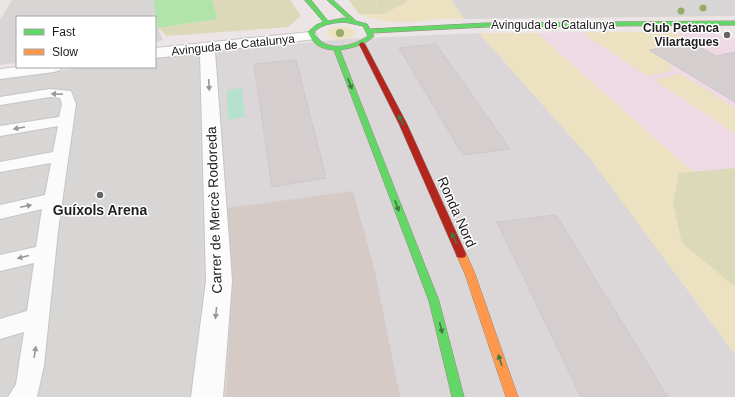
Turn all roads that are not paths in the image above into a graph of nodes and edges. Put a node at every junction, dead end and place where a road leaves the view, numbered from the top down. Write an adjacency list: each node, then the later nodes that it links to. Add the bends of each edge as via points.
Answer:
1 (308, 0): 4 (street)
2 (330, 0): 3 (street)
3 (352, 21): 4 (street); 6 (street, via 361,23)
4 (326, 22): 7 (street, via 314,28)
5 (735, 23): 6 (street, Avinguda de Catalunya, via 486,25)
6 (371, 31): 8 (street, via 372,36)
7 (310, 36): 9 (street, Avinguda de Catalunya); 10 (street, via 319,44)
8 (362, 44): 10 (street); 28 (street, Ronda Nord, one-way to 8, via 470,274 403,124)
9 (207, 46): 11 (street, Avinguda de Catalunya); 26 (street, Carrer de Mercè Rodoreda, one-way to 26, via 219,281)
10 (336, 48): 27 (street, one-way to 27, via 434,301)
11 (156, 53)
12 (46, 68): 13 (street)
13 (0, 74)
14 (0, 101): 15 (lane, one-way to 14, via 69,104 66,94 50,93)
15 (66, 120): 16 (lane, one-way to 16); 17 (lane)
16 (0, 131)
17 (60, 156): 18 (lane); 19 (lane)
18 (0, 167)
19 (53, 200): 20 (lane, one-way to 19); 21 (lane)
20 (0, 212)
21 (46, 252): 22 (lane, one-way to 22); 23 (lane)
22 (0, 263)
23 (39, 318): 24 (lane); 25 (lane, one-way to 23, via 27,390 30,378)
24 (0, 329)
25 (21, 397)
26 (207, 397)
27 (458, 397)
28 (512, 397)

